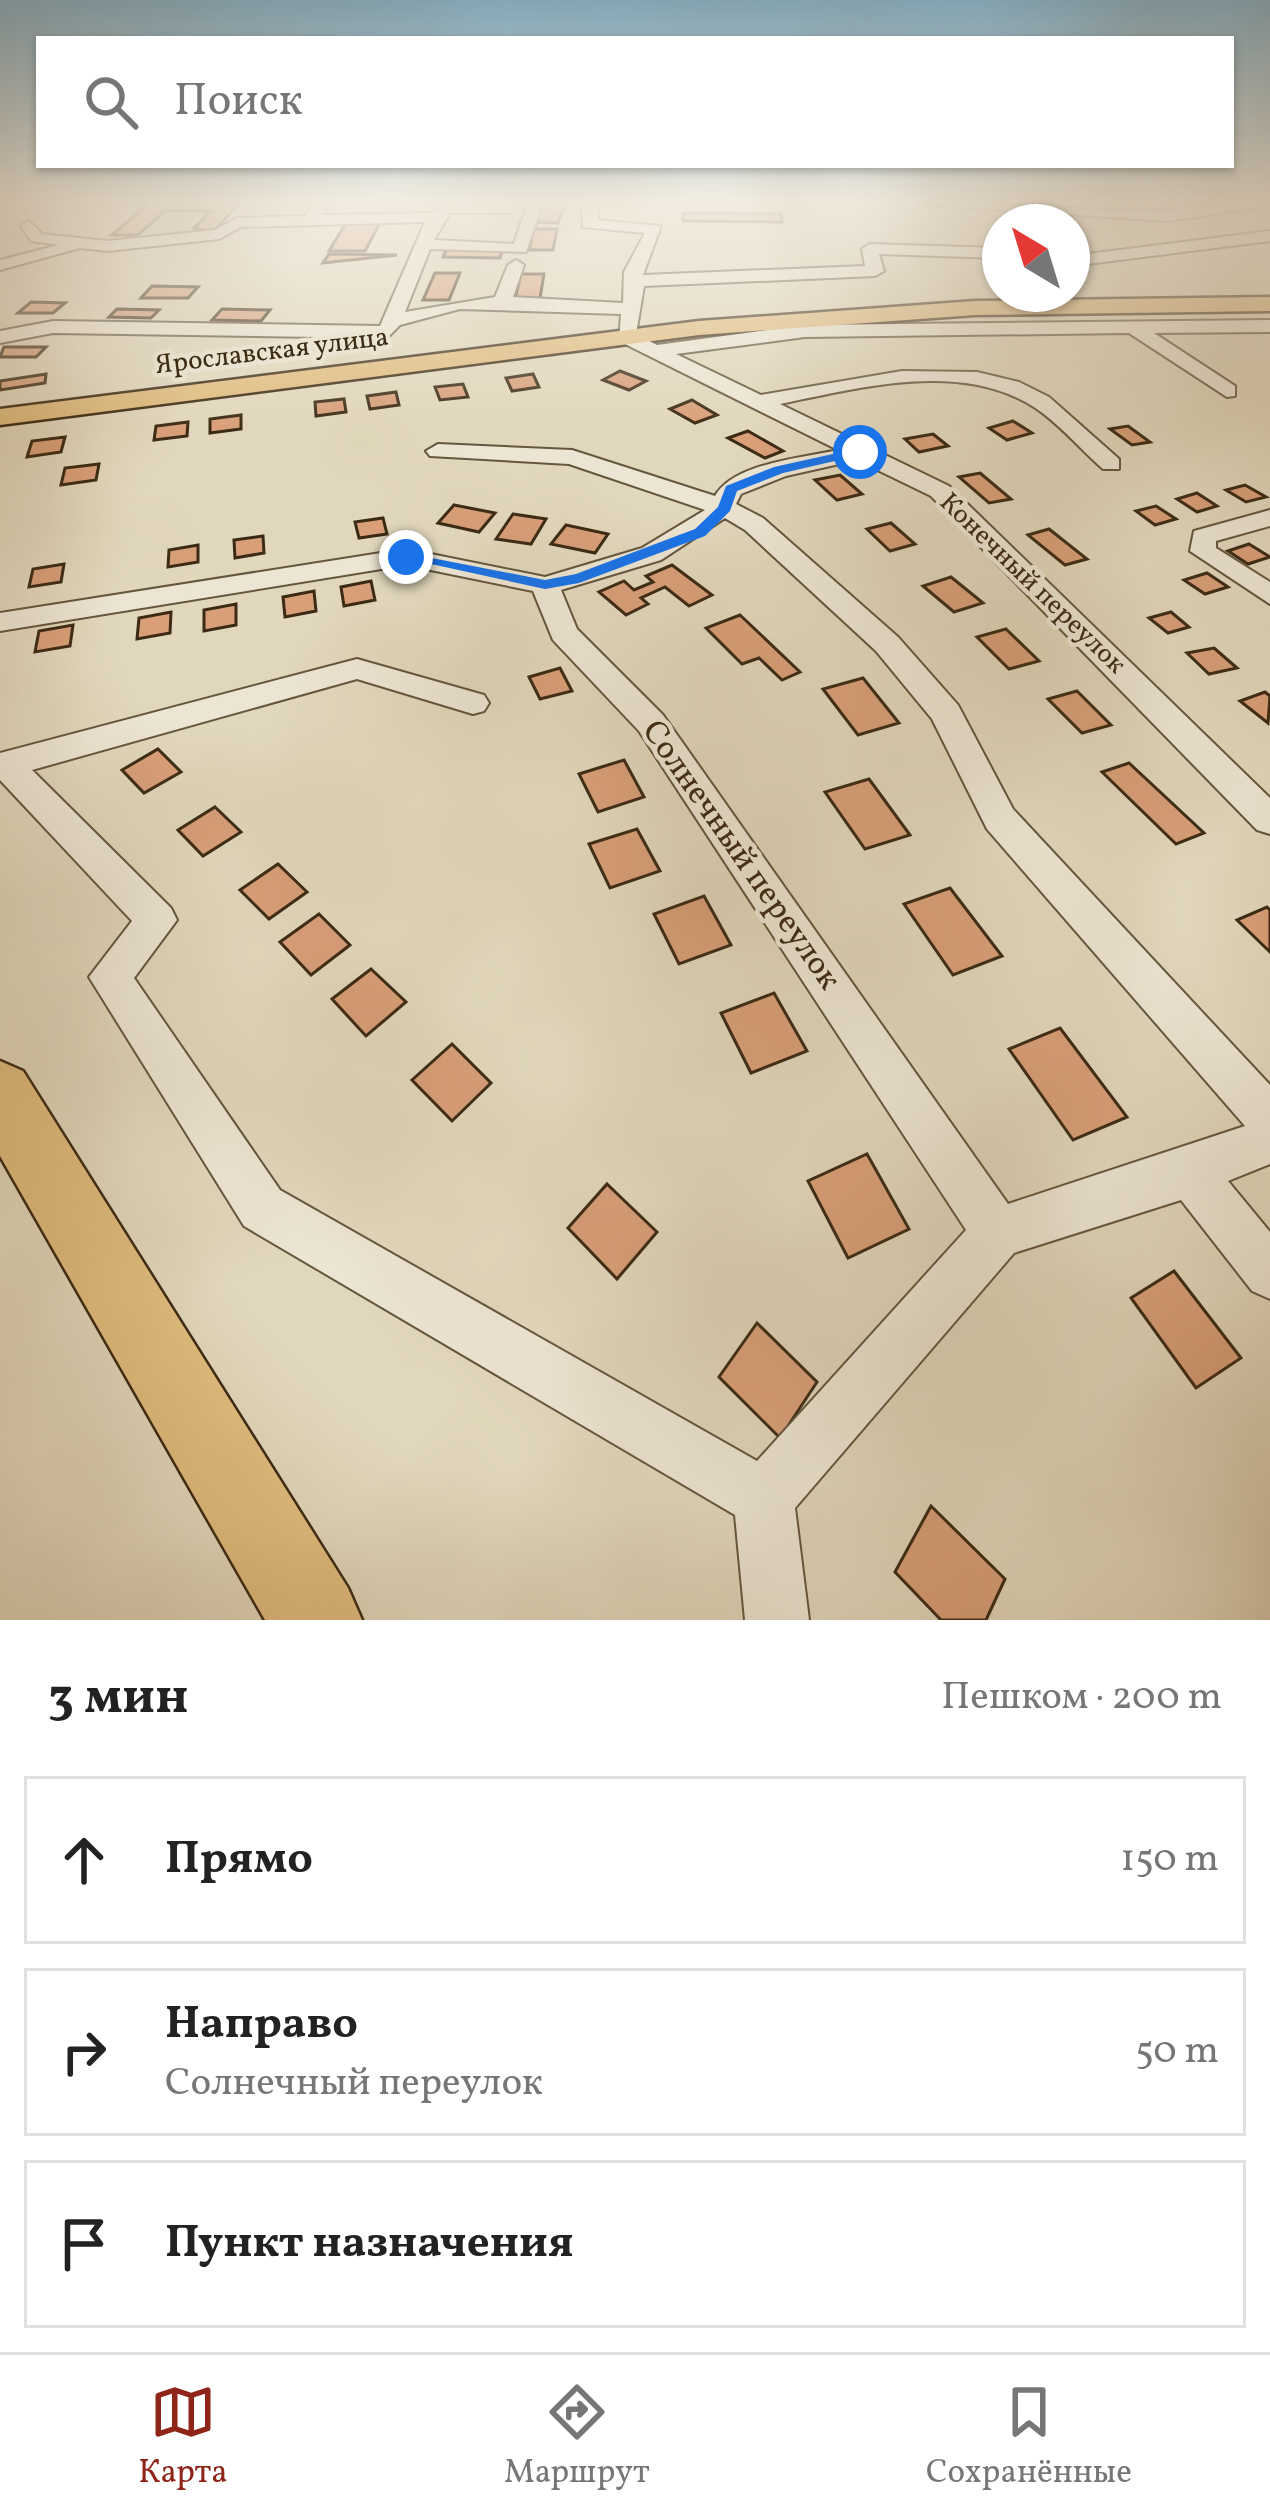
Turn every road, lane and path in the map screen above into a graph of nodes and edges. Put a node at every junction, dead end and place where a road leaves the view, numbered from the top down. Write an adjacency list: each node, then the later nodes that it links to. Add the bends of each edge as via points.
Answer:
1 (408, 278): 14 (street)
2 (511, 278): 10 (street)
3 (634, 278): 5 (street)
4 (859, 278): 7 (street)
5 (636, 281): 7 (street); 13 (street)
6 (467, 284): 11 (street)
7 (814, 296): 8 (main road, Ярославская улица); 20 (main road, Ярославская улица)
8 (982, 299)
9 (1090, 301): 12 (main road, Ярославская улица)
10 (502, 302): 11 (street); 13 (street)
11 (460, 304): 14 (street)
12 (1270, 304)
13 (630, 309): 20 (street)
14 (392, 321): 16 (street, via 387,332)
15 (0, 325): 16 (street)
16 (53, 326): 19 (street)
17 (1270, 326): 18 (street)
18 (1134, 328): 21 (street, via 806,331); 22 (street)
19 (0, 337)
20 (626, 338): 21 (street, Конечный переулок); 24 (main road, Ярославская улица)
21 (653, 352): 23 (street, Конечный переулок)
22 (1227, 391)
23 (758, 402): 26 (street, Конечный переулок); 27 (street, via 944,376 1039,400)
24 (0, 417)
25 (438, 452): 28 (street, via 572,457)
26 (860, 452): 28 (street, via 730,489); 35 (street, Конечный переулок, via 940,491)
27 (1111, 464)
28 (725, 508): 30 (street, via 700,532); 37 (street, via 754,524 887,644 946,713 1000,819)
29 (1270, 518): 31 (street, via 1204,537 1203,551)
30 (545, 585): 32 (street, via 406,557); 40 (street, Солнечный переулок, via 564,633 651,723)
31 (1270, 595)
32 (0, 622)
33 (473, 703): 34 (street, via 357,669)
34 (3, 765): 42 (street, via 157,920 110,977 262,1208)
35 (1270, 820)
36 (0, 1093): 43 (highway)
37 (1270, 1119)
38 (1270, 1140): 39 (street)
39 (1190, 1172): 40 (street); 41 (street)
40 (998, 1233): 42 (street)
41 (1270, 1273)
42 (764, 1498): 44 (street)
43 (316, 1620)
44 (777, 1620)

